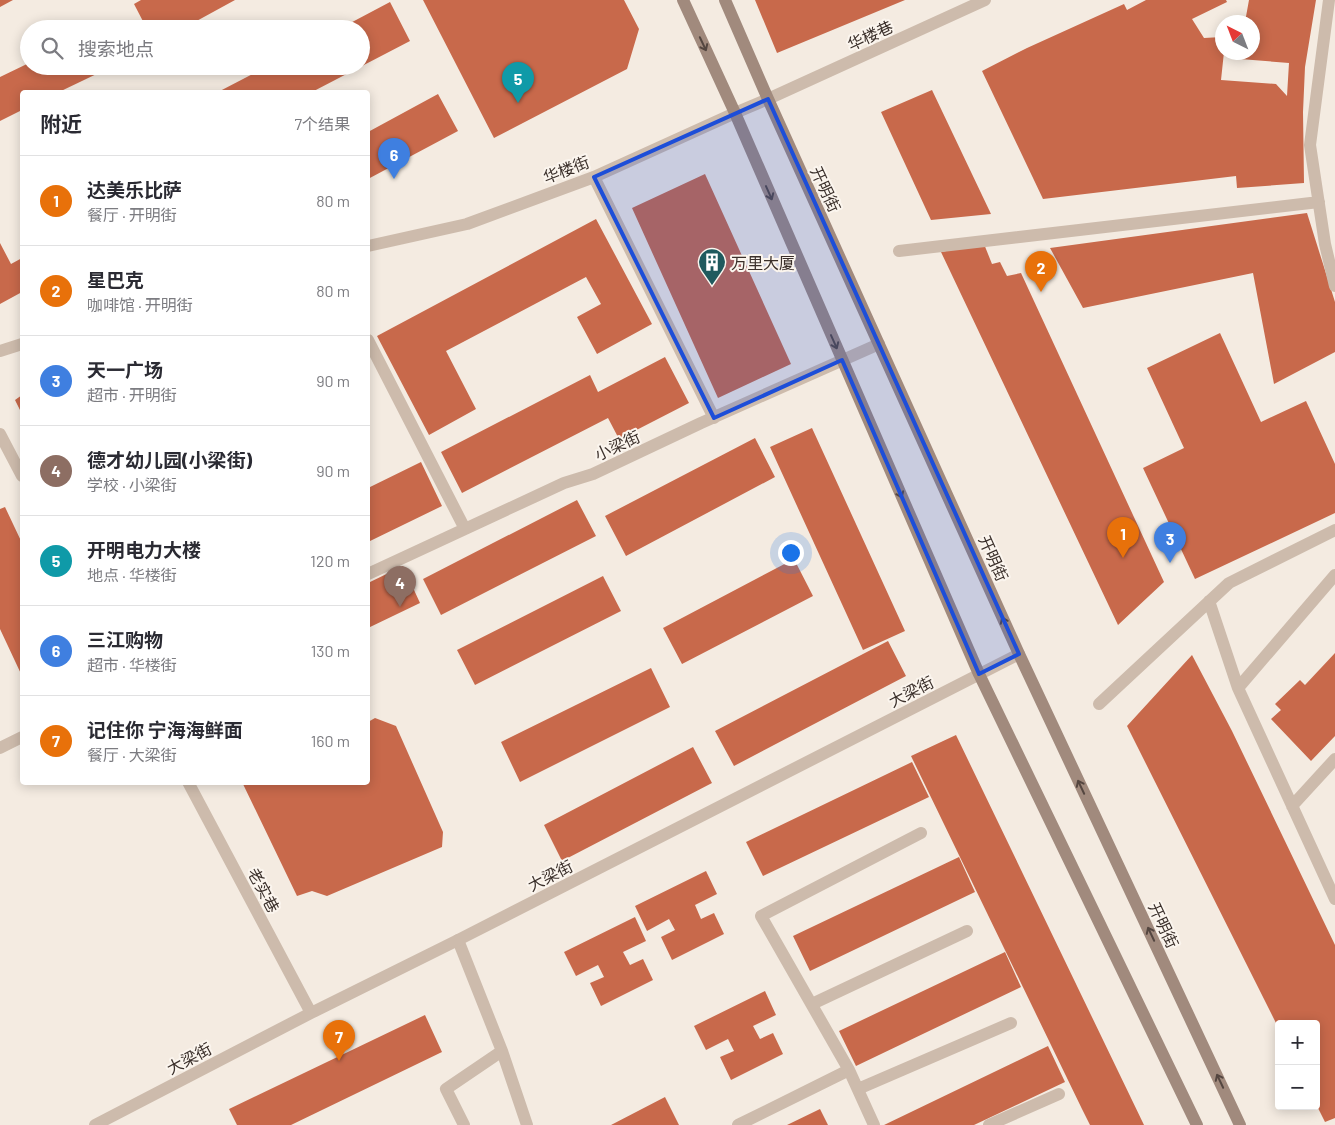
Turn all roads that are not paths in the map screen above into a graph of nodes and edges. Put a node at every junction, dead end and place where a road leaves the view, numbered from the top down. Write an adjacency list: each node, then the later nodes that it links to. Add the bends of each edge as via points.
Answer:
1 (683, 0): 6 (street, one-way to 6)
2 (725, 0): 5 (street, 开明街)
3 (985, 0): 5 (street, 华楼巷)
4 (1329, 0): 8 (street, via 1310,145)
5 (768, 99): 6 (street, 华楼街); 13 (street, 开明街)
6 (734, 113): 7 (street, 华楼街); 16 (street, one-way to 16)
7 (594, 177): 9 (street, 华楼街, via 467,224); 17 (street)
8 (1319, 202): 10 (street); 11 (street)
9 (370, 246)
10 (899, 251)
11 (1335, 286)
12 (370, 344): 20 (street)
13 (879, 344): 16 (street, 小梁街); 25 (street, 开明街, one-way to 13)
14 (20, 345): 15 (street)
15 (0, 351)
16 (842, 360): 17 (street, 小梁街); 26 (street, one-way to 26)
17 (714, 418): 20 (street, 小梁街)
18 (0, 434): 19 (street)
19 (20, 472)
20 (465, 529): 22 (street, 小梁街)
21 (1335, 530): 24 (street, via 1229,583)
22 (370, 573)
23 (1335, 575): 27 (street)
24 (1209, 601): 27 (street); 28 (street)
25 (1019, 654): 26 (street, 大梁街); 52 (street, 开明街, one-way to 25)
26 (979, 674): 37 (street, 大梁街); 51 (street)
27 (1238, 688): 33 (street)
28 (1099, 704)
29 (20, 738): 30 (street)
30 (0, 748)
31 (1335, 759): 33 (street)
32 (190, 785): 39 (street, 老实巷)
33 (1292, 806): 35 (street)
34 (921, 833): 38 (street, via 761,916)
35 (1334, 896)
36 (968, 931): 38 (street)
37 (458, 940): 39 (street, 大梁街); 41 (street)
38 (812, 1004): 42 (street)
39 (311, 1012): 45 (street, 大梁街)
40 (1011, 1023): 43 (street)
41 (502, 1051): 46 (street, via 446,1089); 47 (street)
42 (850, 1070): 43 (street); 48 (street)
43 (858, 1089): 49 (street)
44 (1059, 1094): 50 (street)
45 (96, 1125)
46 (464, 1125)
47 (527, 1125)
48 (738, 1125)
49 (874, 1125)
50 (989, 1125)
51 (1197, 1125)
52 (1240, 1125)

